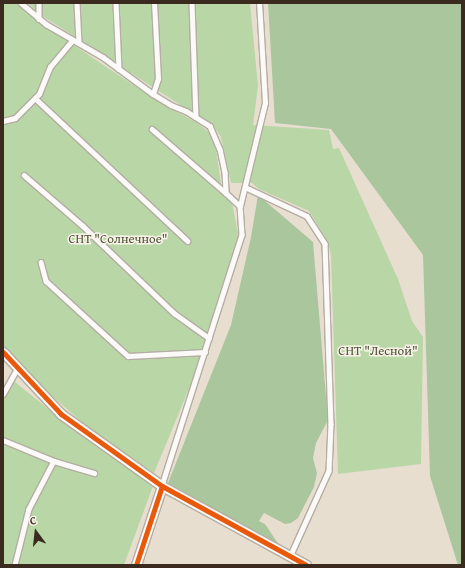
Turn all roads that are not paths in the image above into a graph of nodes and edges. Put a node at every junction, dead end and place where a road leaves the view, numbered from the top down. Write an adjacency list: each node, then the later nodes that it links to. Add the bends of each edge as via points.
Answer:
1 (20, 3): 8 (lane)
2 (39, 3): 8 (lane)
3 (77, 3): 10 (lane)
4 (116, 3): 11 (lane)
5 (154, 3): 12 (lane, via 158,79)
6 (192, 3): 14 (lane)
7 (259, 3): 18 (lane, via 265,103)
8 (40, 19): 9 (lane)
9 (72, 40): 10 (lane); 13 (lane, via 50,67)
10 (79, 43): 11 (lane)
11 (119, 69): 12 (lane)
12 (153, 94): 14 (lane)
13 (35, 98): 15 (lane, via 15,118); 21 (lane)
14 (196, 117): 19 (lane, via 210,126 220,149)
15 (3, 121)
16 (152, 128): 19 (lane)
17 (24, 175): 23 (lane, via 83,226 174,313)
18 (244, 187): 20 (lane); 32 (lane, via 307,216 325,244 331,424 329,471)
19 (226, 193): 20 (lane)
20 (240, 206): 23 (lane, via 242,235)
21 (188, 241)
22 (41, 262): 25 (lane, via 46,281 128,356)
23 (209, 338): 25 (lane)
24 (3, 352): 26 (street)
25 (205, 352): 31 (lane)
26 (18, 367): 27 (lane); 31 (street, via 61,414)
27 (3, 394)
28 (3, 440): 29 (lane)
29 (54, 461): 30 (lane); 33 (lane, via 29,509)
30 (94, 473)
31 (162, 486): 32 (street); 34 (street)
32 (290, 557): 35 (street)
33 (15, 565)
34 (136, 565)
35 (306, 565)

